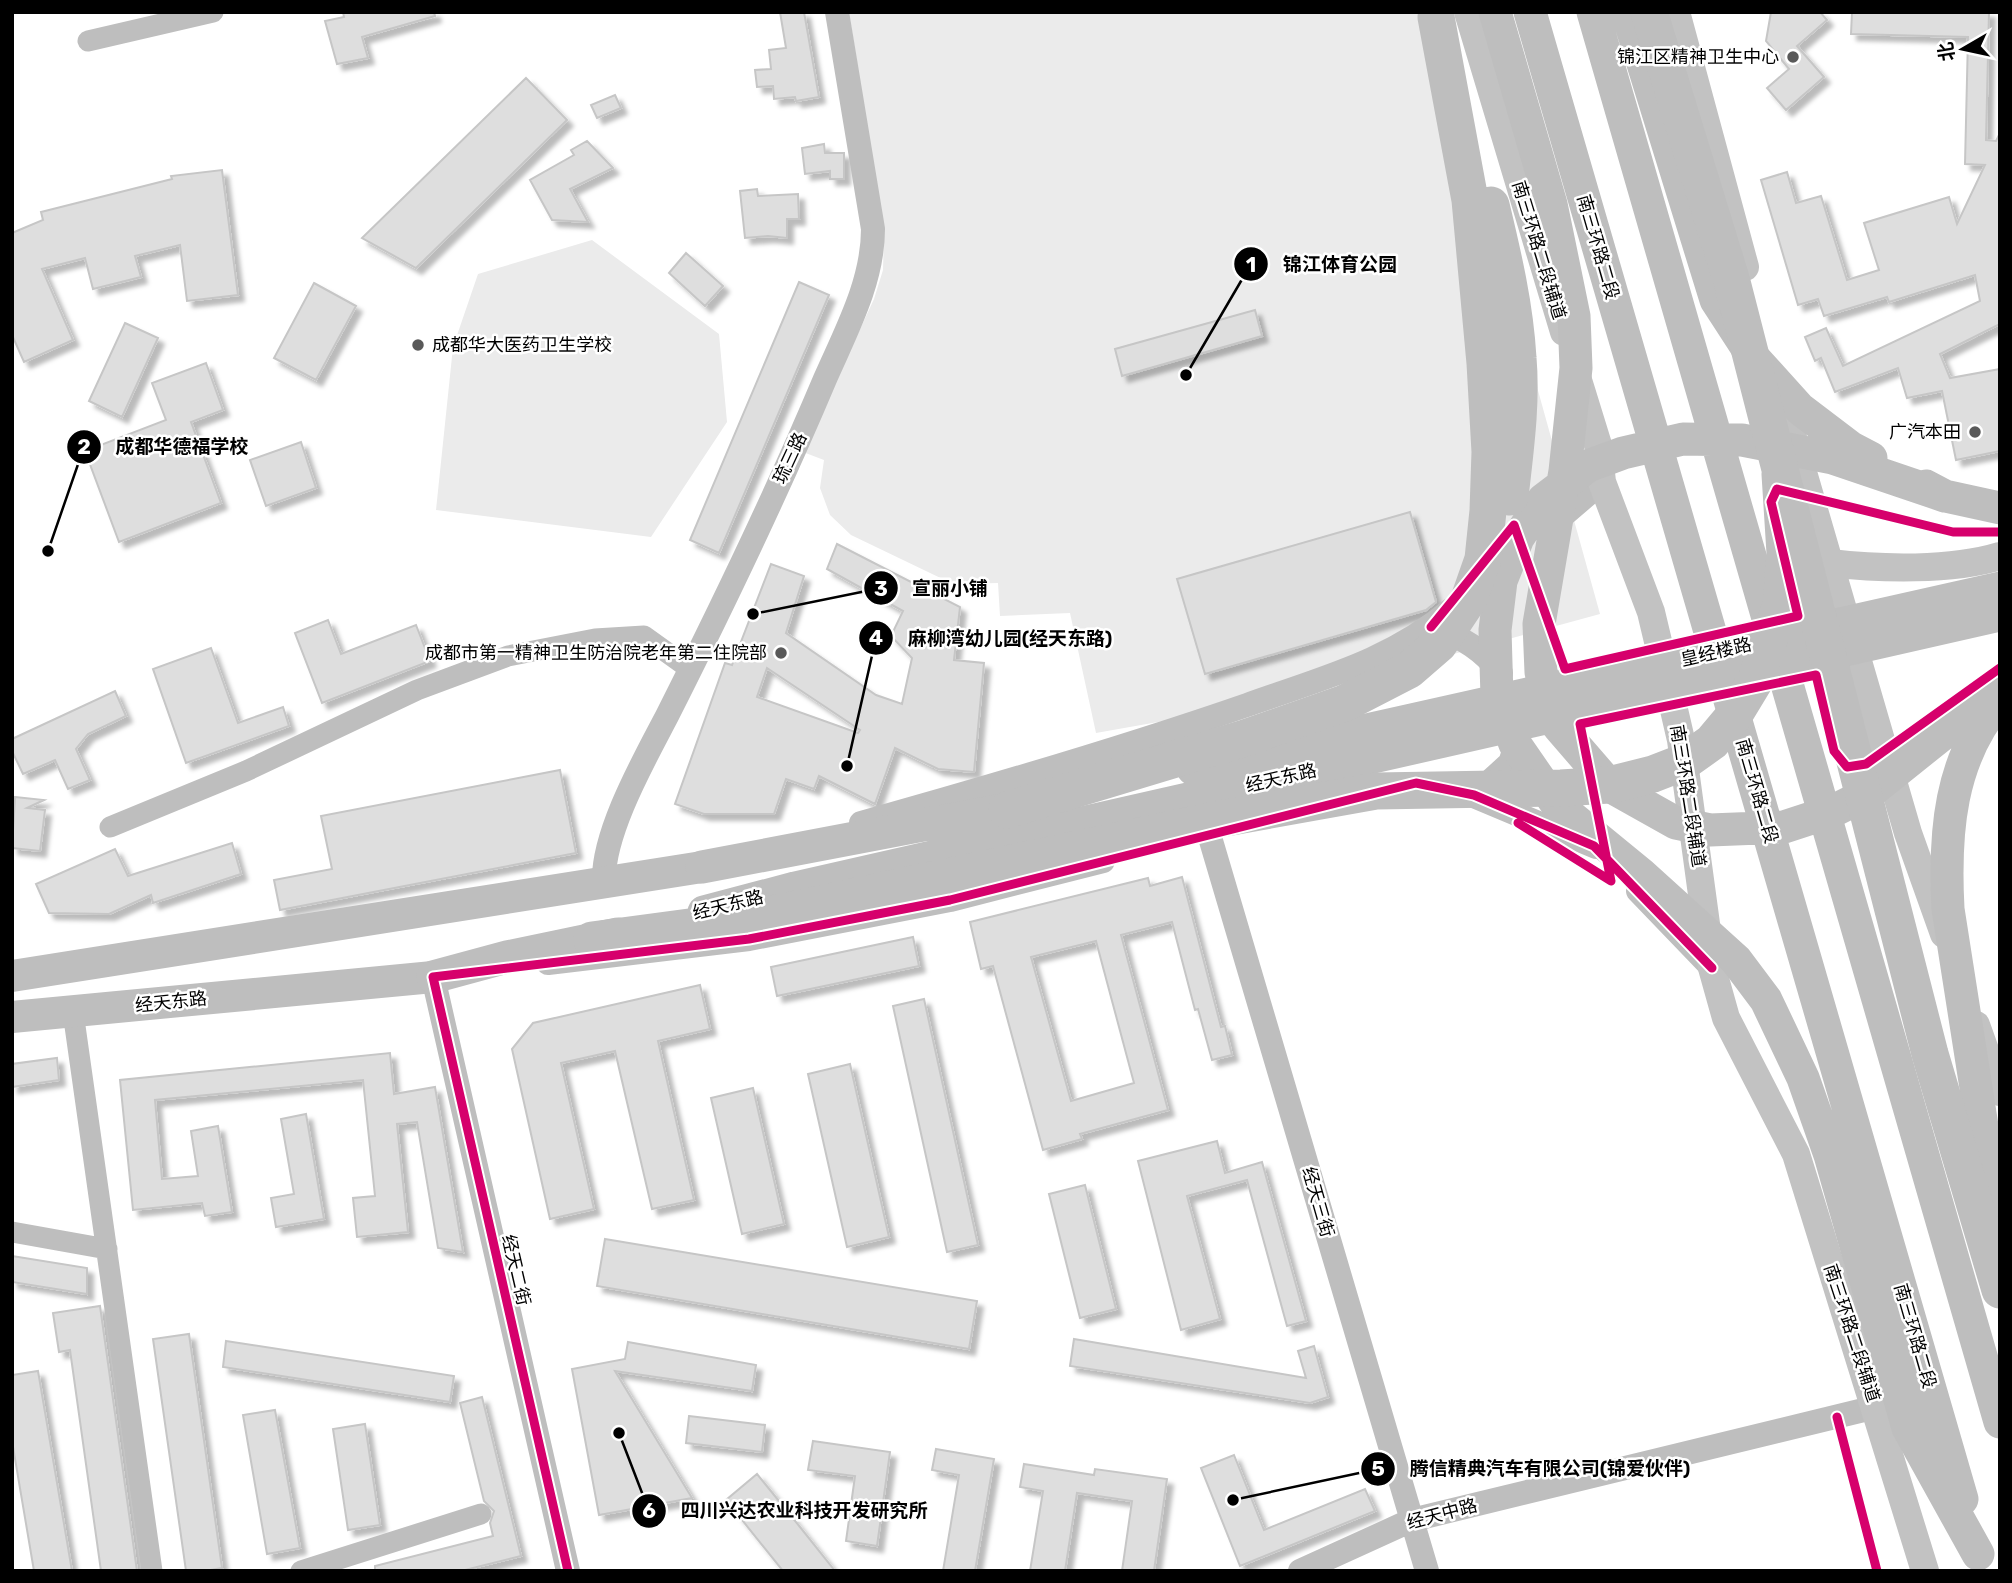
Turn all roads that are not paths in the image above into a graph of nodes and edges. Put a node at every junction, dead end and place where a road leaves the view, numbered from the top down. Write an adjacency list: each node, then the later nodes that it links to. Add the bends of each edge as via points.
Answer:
1 (213, 12): 10 (street)
2 (837, 12): 22 (street, 琉三路, via 873,253 866,283 806,424)
3 (1495, 12): 24 (highway, via 1551,204 1574,316 1576,368 1565,471 1539,624 1541,672 1559,727 1610,786 1676,823 1710,830 1784,827 1870,793)
4 (1530, 12): 49 (highway, 南三环路二段)
5 (1593, 12): 46 (highway)
6 (1627, 12): 13 (highway, via 1716,300 1753,358 1800,409 1850,447)
7 (1649, 12): 11 (highway, via 1732,282)
8 (1676, 12): 16 (main road)
9 (1446, 14): 12 (main road, 南三环路二段辅道, via 1598,445); 17 (highway, via 1489,198 1519,360 1518,419); 28 (highway, via 1477,256 1490,452 1483,559 1469,599 1439,644 1409,670 1345,703)
10 (88, 41)
11 (1780, 474): 33 (highway, via 1785,553 1781,604 1771,641 1756,679 1733,717 1712,742 1684,762 1609,785 1376,791 1209,821 749,919); 40 (highway)
12 (1602, 482): 20 (street); 34 (main road, 南三环路二段辅道, via 1650,612 1684,754)
13 (1945, 496): 14 (highway); 17 (highway, via 1833,458 1742,440 1683,439 1588,466 1543,500 1518,538)
14 (2000, 508)
15 (2000, 556): 16 (main road, via 1980,562 1867,567)
16 (1830, 563): 23 (main road)
17 (1501, 581): 49 (highway, via 1495,630 1497,697 1515,744 1558,806 1736,960 1766,1000 1803,1078 1830,1155 1908,1428)
18 (2000, 587): 26 (highway, 皇经楼路)
19 (2000, 615): 26 (highway, 皇经楼路)
20 (1431, 626): 27 (street, via 1483,652 1508,682 1521,730 1510,762); 31 (street, via 1380,658 1175,730)
21 (2000, 631): 23 (main road, via 1890,655)
22 (690, 670): 29 (street, via 644,636 595,639 508,656 417,690 246,771); 32 (street, 琉三路, via 636,776 603,862)
23 (1860, 672): 39 (main road, via 1908,833)
24 (2000, 692)
25 (2000, 700): 40 (highway, via 1971,746 1954,789 1945,862)
26 (1435, 729): 28 (highway, 经天东路); 33 (highway, 经天东路)
27 (1474, 795): 30 (street, via 1416,782); 34 (street, via 1594,846)
28 (1007, 810): 31 (highway, 经天东路)
29 (110, 827)
30 (1209, 834): 36 (street, via 950,900 749,939); 48 (street, 经天三街)
31 (702, 867): 32 (main road, 经天东路)
32 (604, 883): 35 (main road, 经天东路)
33 (592, 940): 36 (highway, 经天东路)
34 (1712, 968): 45 (main road, 南三环路二段辅道, via 1726,1018 1796,1154)
35 (12, 976)
36 (433, 977): 37 (main road, 经天东路); 52 (street, 经天二街)
37 (73, 1012): 38 (main road, 经天东路); 43 (street)
38 (12, 1017)
39 (2000, 1092)
40 (1975, 1173): 42 (highway); 44 (highway)
41 (12, 1231): 43 (street)
42 (2000, 1241)
43 (107, 1249): 50 (street)
44 (2000, 1290)
45 (1876, 1407): 48 (street, 经天中路); 55 (main road, 南三环路二段辅道)
46 (2000, 1422)
47 (481, 1514): 51 (street)
48 (1412, 1520): 53 (street, 经天中路); 54 (street, 经天三街)
49 (1981, 1562)
50 (152, 1571)
51 (301, 1571)
52 (568, 1571)
53 (1300, 1571)
54 (1427, 1571)
55 (1925, 1571)

